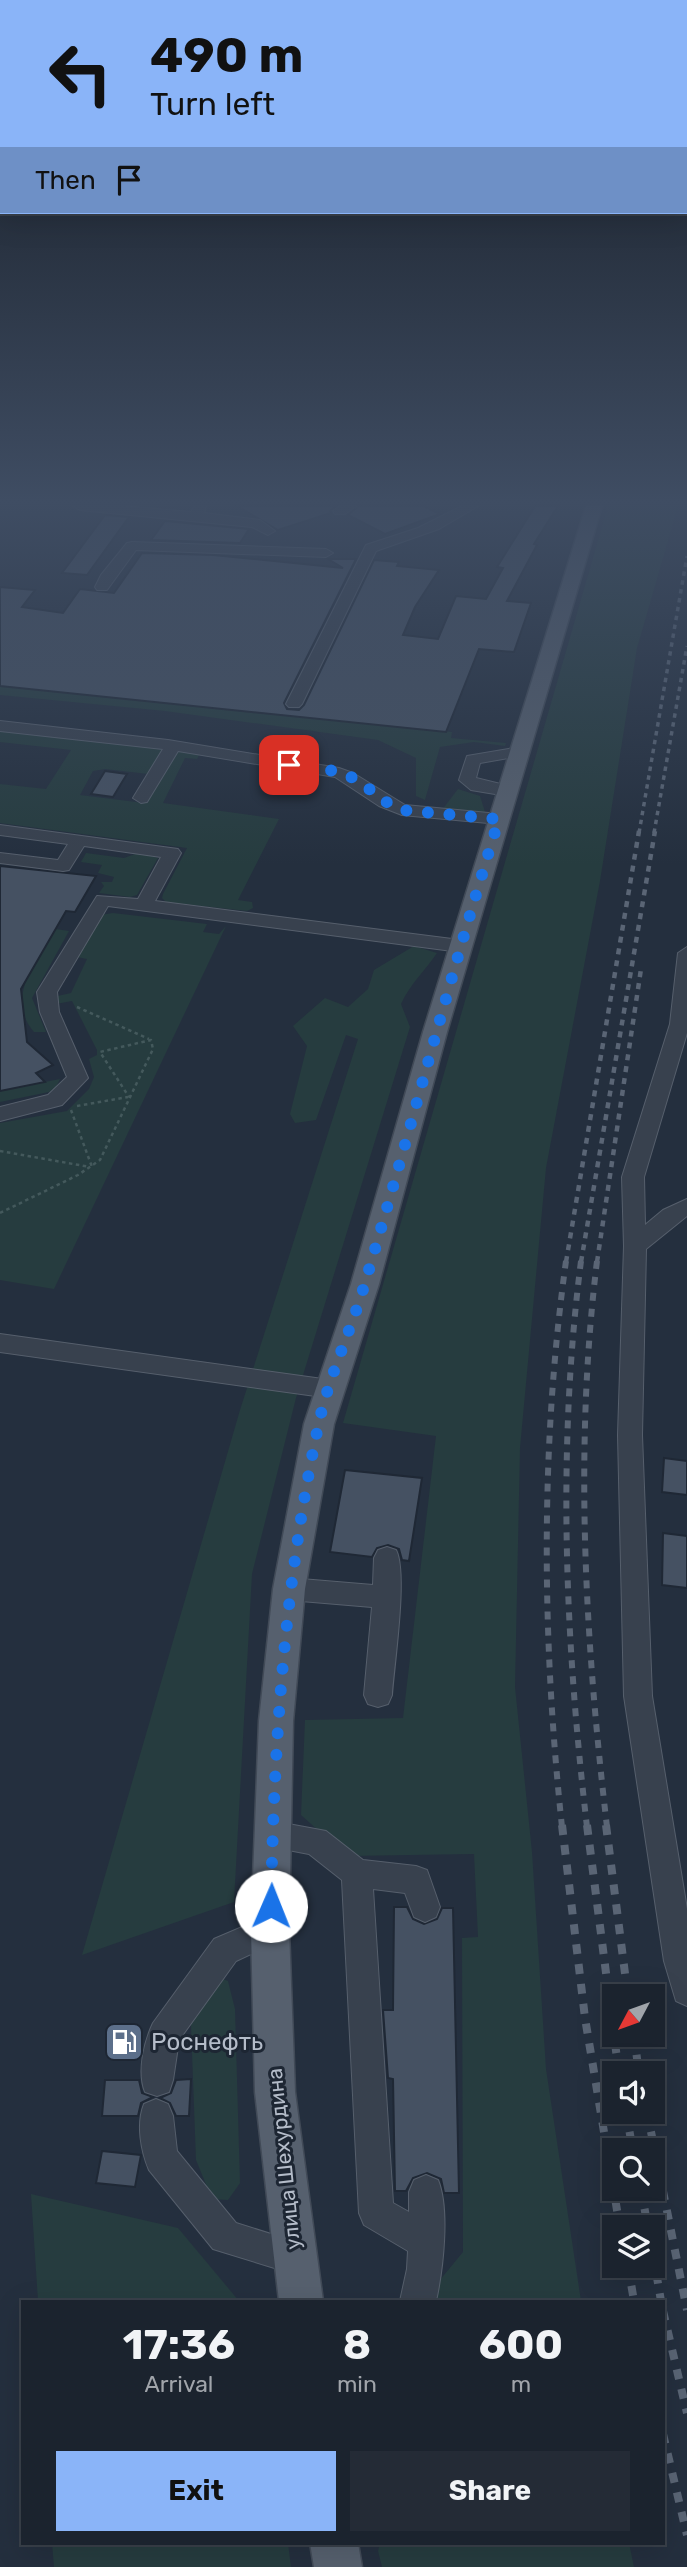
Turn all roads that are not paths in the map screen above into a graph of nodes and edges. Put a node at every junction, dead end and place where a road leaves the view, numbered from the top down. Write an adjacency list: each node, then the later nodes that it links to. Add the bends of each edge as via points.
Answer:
1 (333, 626): 3 (lane)
2 (558, 626): 6 (main road, улица Шехурдина)
3 (294, 704)
4 (0, 726): 5 (lane)
5 (173, 746): 7 (lane); 8 (lane, via 339,773 402,810)
6 (520, 752): 8 (main road, улица Шехурдина); 8 (lane, via 473,758 467,780)
7 (141, 798)
8 (503, 805): 13 (main road, улица Шехурдина)
9 (7, 831): 10 (lane); 11 (lane)
10 (79, 840): 11 (lane, via 63,866); 12 (lane, via 172,853)
11 (0, 857)
12 (144, 904): 13 (lane); 15 (lane, via 103,900 47,992 48,1009 78,1078 55,1100)
13 (460, 946): 19 (main road, улица Шехурдина, via 365,1284)
14 (687, 953): 17 (lane, via 680,1024 633,1177)
15 (0, 1114)
16 (687, 1206): 17 (lane)
17 (635, 1245): 28 (lane, via 630,1435 638,1696)
18 (0, 1343): 19 (lane)
19 (330, 1389): 21 (main road, улица Шехурдина, via 318,1424)
20 (387, 1558): 22 (lane)
21 (289, 1589): 22 (lane); 24 (main road, улица Шехурдина, via 276,1721)
22 (386, 1597): 23 (lane)
23 (377, 1695)
24 (272, 1835): 25 (lane, via 315,1841); 27 (main road, улица Шехурдина)
25 (357, 1872): 26 (lane, via 416,1880); 32 (lane, via 376,2213)
26 (425, 1907)
27 (270, 1930): 29 (lane, via 225,1950 164,2034); 33 (main road, улица Шехурдина, via 275,2092)
28 (687, 1990)
29 (157, 2080)
30 (156, 2116): 33 (lane, via 161,2158 225,2237)
31 (426, 2192): 32 (lane)
32 (423, 2240): 35 (lane, via 425,2269)
33 (295, 2257): 34 (main road, улица Шехурдина)
34 (301, 2300)
35 (418, 2300)
36 (334, 2545): 37 (main road)
37 (338, 2567)

